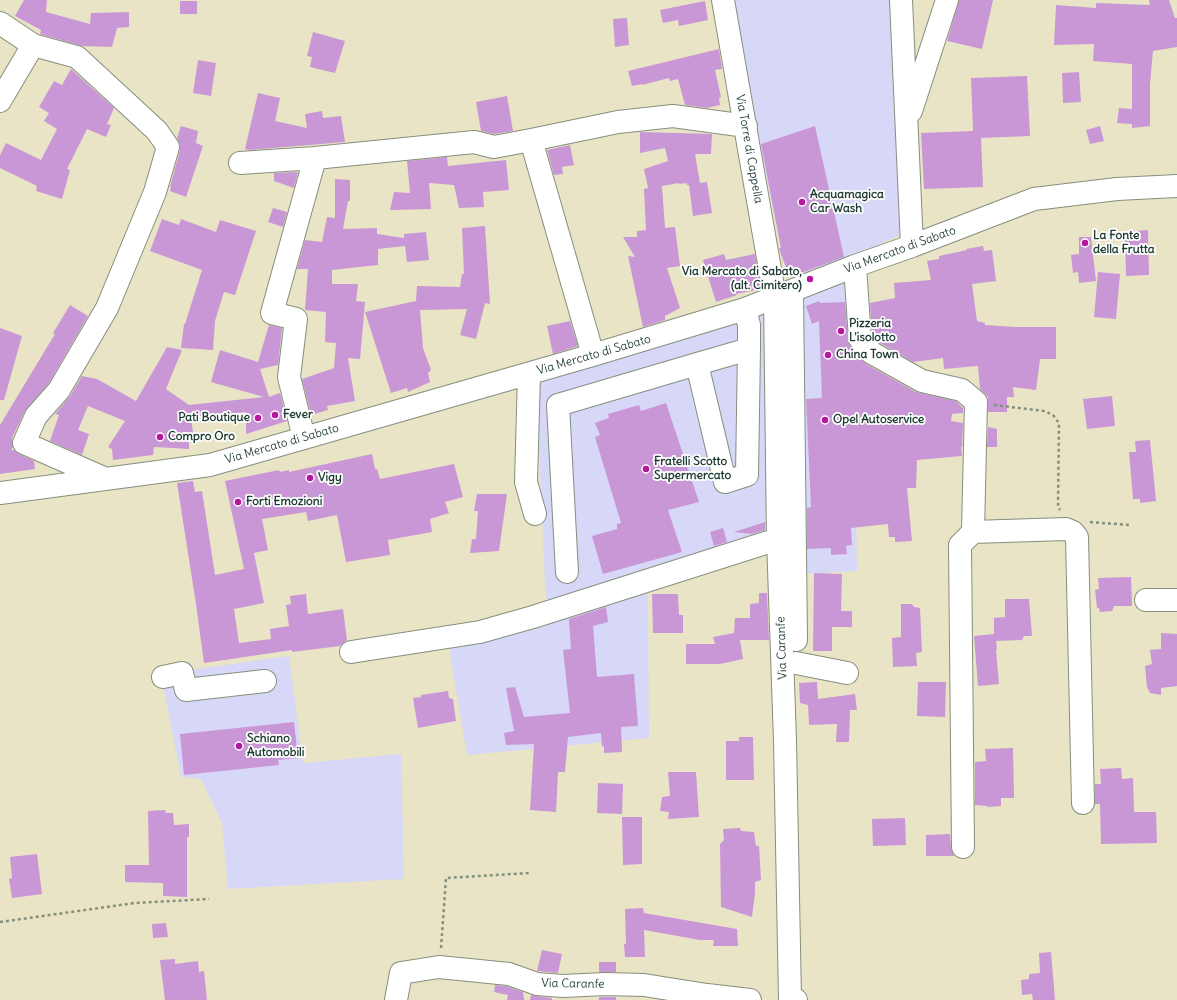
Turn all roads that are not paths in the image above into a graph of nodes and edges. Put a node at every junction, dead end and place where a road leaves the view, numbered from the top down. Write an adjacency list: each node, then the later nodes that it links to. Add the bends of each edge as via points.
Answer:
1 (723, 0): 7 (street, Via Torre di Cappella)
2 (900, 0): 8 (street)
3 (947, 0): 8 (street)
4 (0, 23): 5 (street)
5 (34, 45): 6 (street); 23 (street, via 77,57 157,131 168,147 155,192 106,308 58,390 36,416 24,443)
6 (0, 101)
7 (746, 126): 9 (street, via 672,116 618,122); 15 (street, Via Torre di Cappella)
8 (906, 126): 13 (street)
9 (531, 140): 10 (street, via 494,147 474,142); 18 (street)
10 (315, 158): 11 (street); 22 (street, via 272,313 296,318 289,377)
11 (240, 163)
12 (1177, 186): 13 (street, Via Mercato di Sabato, via 1117,189 1034,200)
13 (912, 246): 14 (street, Via Mercato di Sabato)
14 (855, 266): 15 (street, Via Mercato di Sabato); 26 (street, via 860,339 872,353 922,381 962,390 976,402)
15 (784, 295): 16 (street, Via Mercato di Sabato); 27 (street, Via Caranfe); 32 (street)
16 (745, 309): 17 (street, via 749,325); 18 (street, Via Mercato di Sabato)
17 (749, 349): 19 (street); 19 (street, via 747,476 725,482)
18 (593, 355): 20 (street, Via Mercato di Sabato)
19 (697, 364): 21 (street)
20 (529, 380): 21 (street, via 540,392); 22 (street, Via Mercato di Sabato); 25 (street, via 526,482)
21 (558, 404): 28 (street)
22 (304, 438): 23 (street, Via Mercato di Sabato, via 210,465)
23 (106, 479): 24 (street, Via Mercato di Sabato)
24 (0, 493)
25 (535, 514)
26 (973, 532): 36 (street, via 1066,530 1073,532 1077,537); 37 (street, via 960,545)
27 (778, 539): 31 (street, via 480,632); 38 (street, Via Caranfe)
28 (567, 572)
29 (1146, 600): 30 (street)
30 (1177, 600)
31 (351, 652)
32 (796, 663): 33 (street); 38 (street)
33 (847, 674)
34 (163, 677): 35 (street, via 182,673 186,690)
35 (265, 681)
36 (1083, 803)
37 (963, 848)
38 (793, 996)
39 (396, 1000): 40 (street, Via Caranfe, via 401,973 439,967 509,974 537,984 644,985 707,996)
40 (750, 1000)

